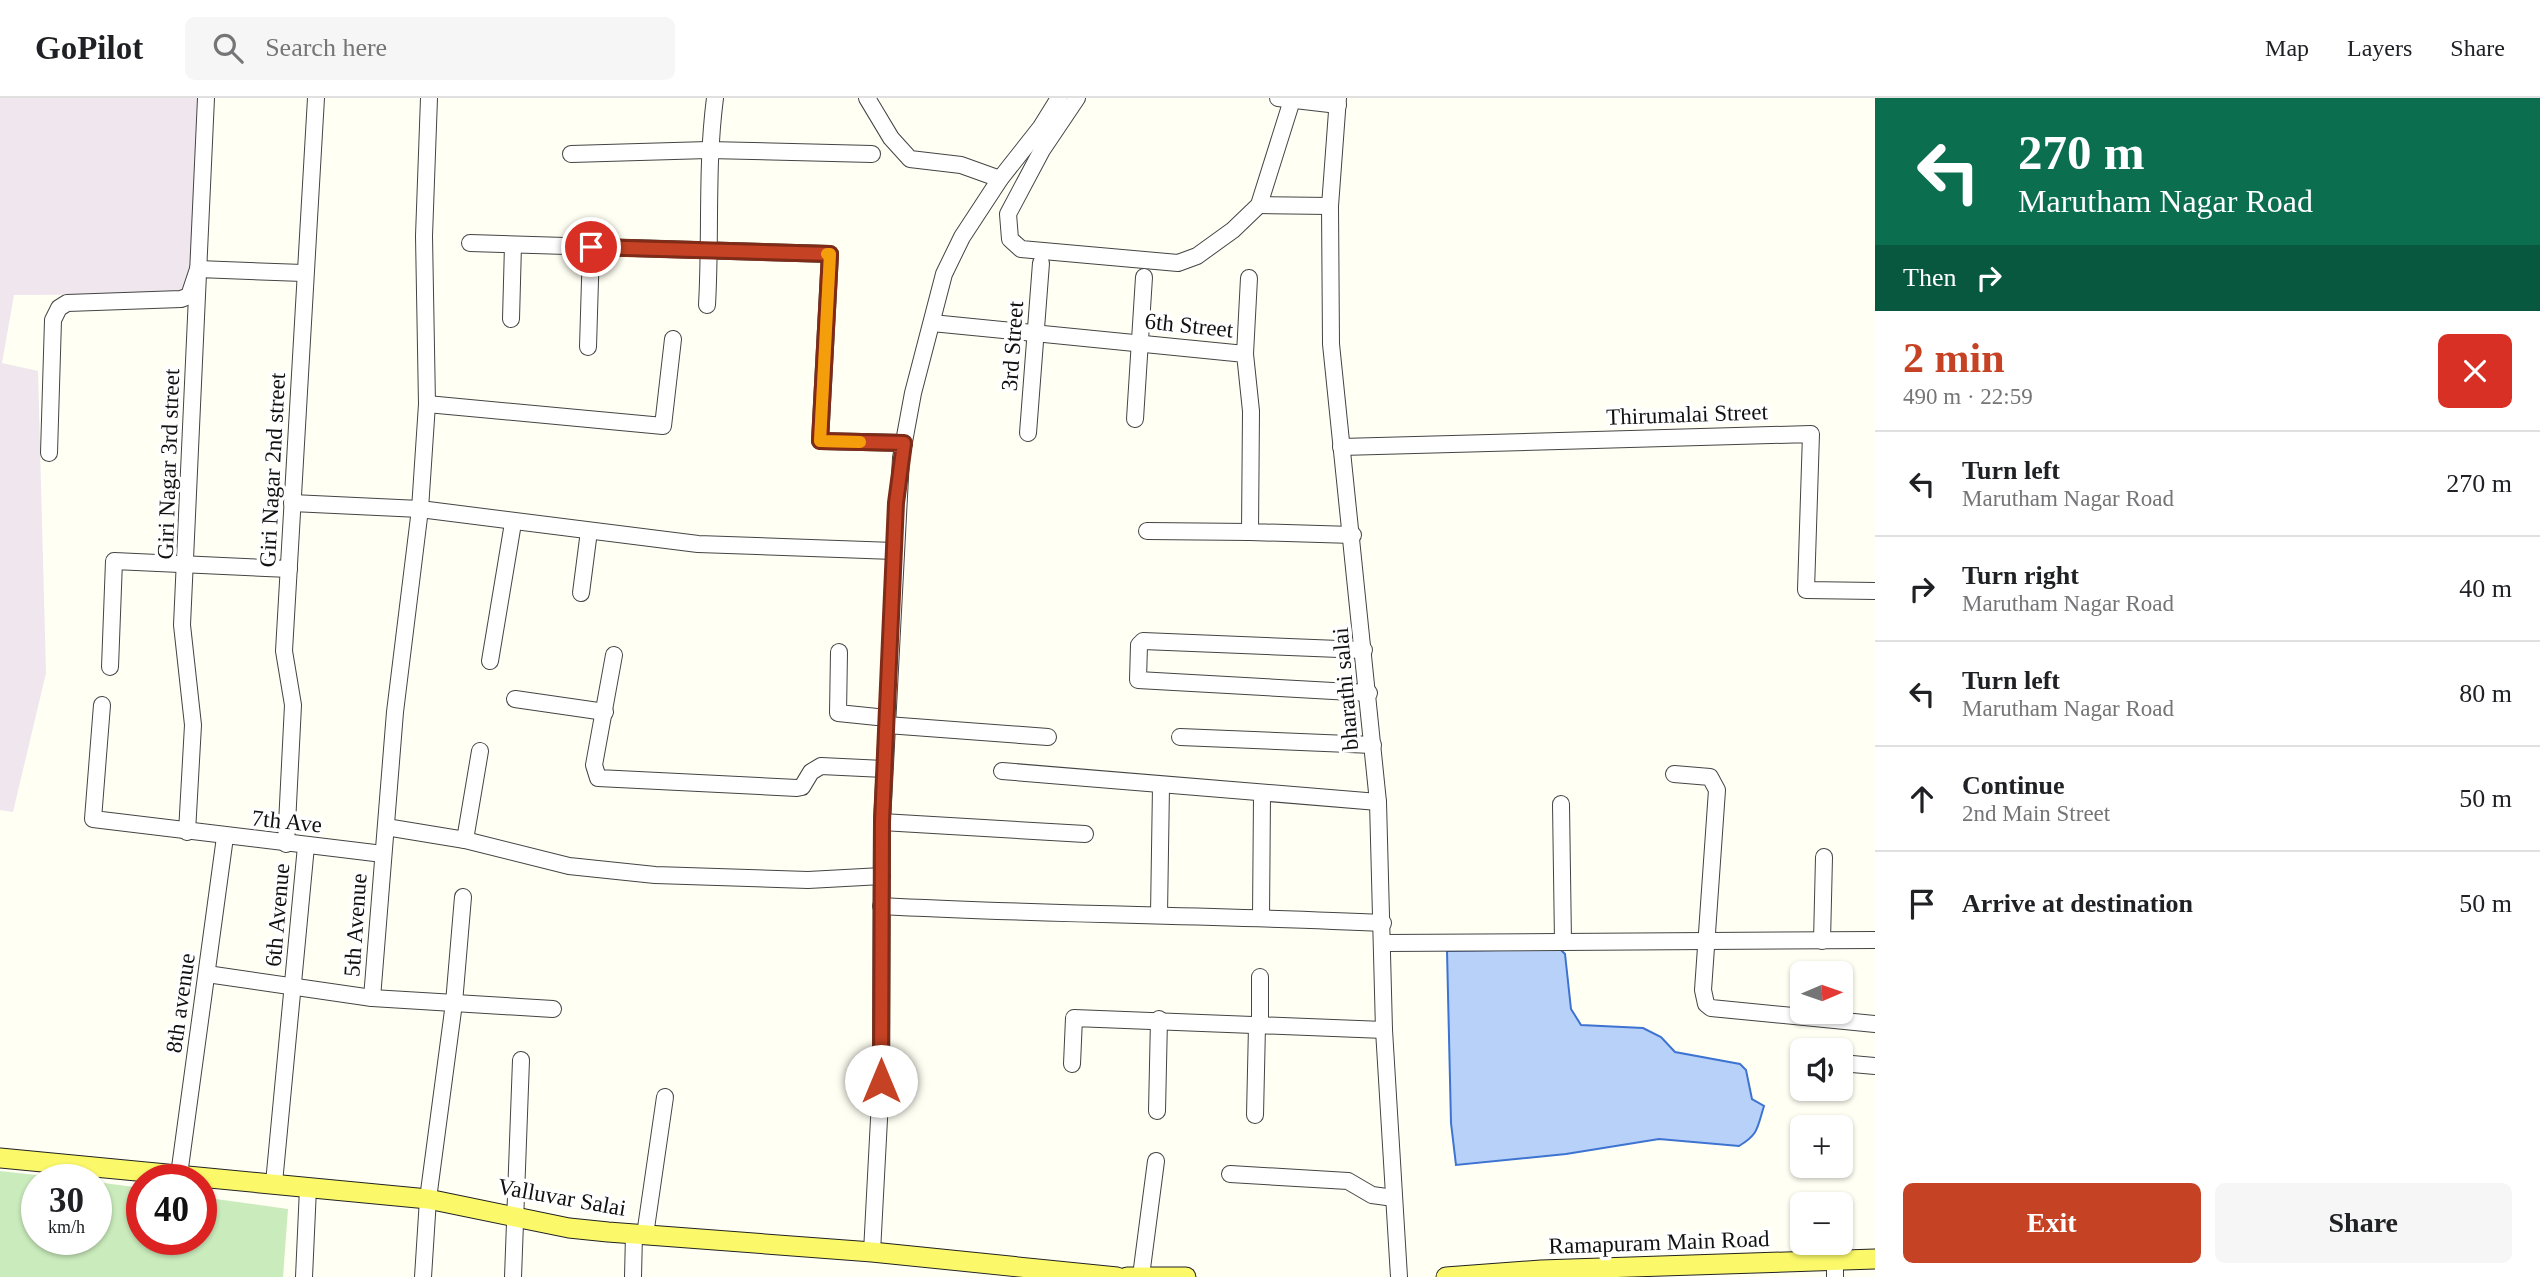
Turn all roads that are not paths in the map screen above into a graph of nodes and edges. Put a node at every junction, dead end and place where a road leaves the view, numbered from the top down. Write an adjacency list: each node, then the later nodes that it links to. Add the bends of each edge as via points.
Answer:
1 (206, 98): 21 (street, Giri Nagar 3rd street)
2 (316, 98): 22 (street, Giri Nagar 2nd street)
3 (429, 98): 33 (street, 5th Avenue, via 424,236)
4 (715, 98): 10 (street)
5 (866, 98): 13 (street, via 910,159 961,166)
6 (1059, 98): 13 (street)
7 (1077, 98): 14 (street, via 1008,214 1010,239 1021,248 1178,264 1215,243)
8 (1285, 99): 9 (street); 14 (street)
9 (1338, 101): 15 (street, bharathi salai)
10 (708, 150): 11 (street); 12 (street); 19 (street)
11 (571, 154)
12 (872, 154)
13 (1000, 178): 27 (street, via 944,274)
14 (1259, 205): 15 (street)
15 (1330, 206): 37 (street, bharathi salai, via 1331,344)
16 (470, 243): 17 (street)
17 (513, 244): 18 (street); 26 (street)
18 (591, 247): 19 (street); 31 (street)
19 (710, 251): 25 (street); 36 (street, via 830,254 820,441)
20 (1041, 263): 28 (street, 3rd Street)
21 (198, 269): 22 (street); 38 (street, via 189,296 181,299 74,301 59,308 53,320); 47 (street, Giri Nagar 3rd street)
22 (303, 273): 39 (street, Giri Nagar 2nd street)
23 (1144, 277): 30 (street)
24 (1249, 278): 32 (street)
25 (706, 305)
26 (511, 319)
27 (932, 323): 28 (street, 6th Street); 36 (street)
28 (1035, 331): 30 (street, 6th Street); 35 (street, 3rd Street)
29 (673, 339): 33 (street, via 663,426)
30 (1140, 343): 32 (street, 6th Street); 34 (street)
31 (588, 348)
32 (1245, 354): 44 (street, 6th Street, via 1251,411)
33 (427, 404): 40 (street, 5th Avenue)
34 (1135, 419)
35 (1028, 433)
36 (904, 443): 46 (street)
37 (1341, 447): 45 (street, bharathi salai); 49 (street, Thirumalai Street, via 1811,434 1806,590)
38 (49, 453)
39 (292, 503): 40 (street); 48 (street, Giri Nagar 2nd street)
40 (420, 509): 41 (street); 73 (street, 5th Avenue)
41 (513, 523): 42 (street); 54 (street)
42 (589, 531): 46 (street, via 698,544); 50 (street)
43 (1147, 531): 44 (street)
44 (1250, 532): 45 (street)
45 (1353, 535): 51 (street, bharathi salai)
46 (894, 551): 60 (street)
47 (186, 563): 48 (street); 55 (street, via 114,561); 74 (street, Giri Nagar 3rd street, via 182,625 192,725)
48 (289, 569): 78 (street, Giri Nagar 2nd street, via 284,651 293,705)
49 (1875, 591)
50 (581, 593)
51 (1364, 650): 56 (street, bharathi salai); 56 (street, via 1143,640 1138,680)
52 (839, 652): 60 (street, via 838,713)
53 (614, 655): 59 (street)
54 (490, 661)
55 (110, 667)
56 (1369, 693): 63 (street, bharathi salai)
57 (515, 699): 59 (street)
58 (103, 705): 74 (street, 7th Ave, via 93,819)
59 (605, 712): 65 (street, via 594,765 598,778 797,788 821,766)
60 (887, 721): 61 (street); 65 (street)
61 (1048, 737)
62 (1180, 737): 63 (street)
63 (1373, 745): 70 (street, bharathi salai)
64 (480, 751): 77 (street)
65 (884, 769): 72 (street)
66 (1002, 771): 68 (street)
67 (1674, 774): 91 (street, via 1710,777 1717,789)
68 (1161, 786): 69 (street); 85 (street)
69 (1262, 795): 70 (street); 86 (street)
70 (1378, 802): 87 (street, bharathi salai)
71 (1561, 804): 90 (street)
72 (882, 822): 75 (street); 82 (street)
73 (386, 827): 77 (street); 80 (street, 5th Avenue)
74 (187, 832): 76 (street, 7th Ave)
75 (1085, 834)
76 (225, 837): 78 (street, 7th Ave); 93 (street, 8th avenue)
77 (465, 840): 82 (street, via 569,866 655,875 808,880)
78 (286, 844): 79 (street, 7th Ave)
79 (306, 846): 80 (street, 7th Ave); 95 (street, 6th Avenue)
80 (383, 854): 96 (street, 5th Avenue)
81 (1824, 857): 89 (street)
82 (882, 876): 84 (street)
83 (463, 897): 97 (street)
84 (881, 906): 85 (street, via 1034,914); 122 (street, via 881,1081)
85 (1158, 914): 86 (street)
86 (1261, 917): 87 (street)
87 (1383, 923): 92 (street, bharathi salai)
88 (1875, 940): 89 (street)
89 (1822, 941): 91 (street)
90 (1563, 942): 91 (street); 92 (street)
91 (1705, 942): 100 (street, via 1703,990 1711,1008)
92 (1384, 943): 102 (street, bharathi salai)
93 (207, 974): 95 (street); 112 (street, 8th avenue)
94 (1260, 977): 101 (street)
95 (293, 988): 96 (street); 116 (street, 6th Avenue)
96 (372, 998): 97 (street)
97 (454, 1003): 98 (street); 119 (street)
98 (553, 1009)
99 (1159, 1019): 101 (street); 104 (street, via 1074,1018); 108 (street)
100 (1875, 1024)
101 (1258, 1026): 102 (street); 109 (street)
102 (1384, 1030): 118 (street, bharathi salai)
103 (521, 1060): 120 (street)
104 (1072, 1064)
105 (1853, 1064): 106 (street)
106 (1875, 1066)
107 (665, 1097): 121 (street)
108 (1157, 1111)
109 (1255, 1115)
110 (0, 1158): 113 (main road, Valluvar Salai)
111 (1156, 1161): 131 (street)
112 (181, 1164)
113 (126, 1170)
114 (1230, 1174): 118 (street, via 1348,1181 1372,1195)
115 (217, 1178): 116 (main road, Valluvar Salai)
116 (274, 1183): 117 (main road, Valluvar Salai)
117 (308, 1188): 119 (main road, Valluvar Salai); 126 (street)
118 (1394, 1198): 133 (street, bharathi salai)
119 (428, 1199): 120 (main road, Valluvar Salai); 127 (street)
120 (516, 1215): 121 (main road, Valluvar Salai, via 569,1228); 128 (street)
121 (640, 1235): 122 (main road, Valluvar Salai); 129 (street)
122 (872, 1252): 130 (main road, Valluvar Salai)
123 (1875, 1259): 124 (main road, Ramapuram Main Road)
124 (1835, 1269): 125 (main road, Ramapuram Main Road)
125 (1541, 1274): 134 (main road, Ramapuram Main Road)
126 (304, 1277)
127 (423, 1277)
128 (513, 1277)
129 (633, 1277)
130 (1117, 1277)
131 (1134, 1277): 132 (main road)
132 (1186, 1277)
133 (1399, 1277)
134 (1446, 1277)

